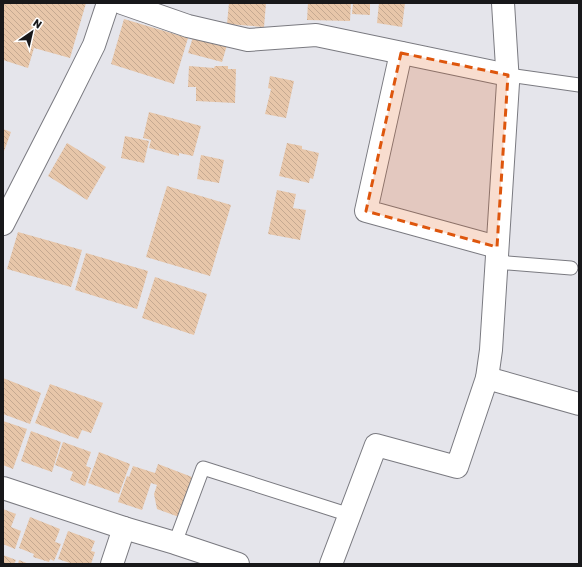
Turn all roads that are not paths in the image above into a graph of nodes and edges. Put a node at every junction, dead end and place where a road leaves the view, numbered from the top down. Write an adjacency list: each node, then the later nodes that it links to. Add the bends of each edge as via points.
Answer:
1 (108, 3): 7 (street, via 94,45)
2 (122, 3): 4 (street, via 188,26 248,40 316,35)
3 (503, 3): 5 (street)
4 (401, 53): 5 (street); 8 (street, via 366,211)
5 (508, 75): 6 (lane); 8 (street)
6 (579, 85)
7 (3, 224)
8 (497, 255): 9 (lane); 10 (street)
9 (571, 268)
10 (487, 378): 11 (street); 13 (street, via 457,467 376,445)
11 (579, 404)
12 (3, 488): 14 (street)
13 (350, 515): 15 (lane, via 203,468); 18 (street)
14 (124, 528): 15 (street); 16 (street)
15 (175, 543): 17 (street)
16 (112, 564)
17 (238, 564)
18 (331, 564)

